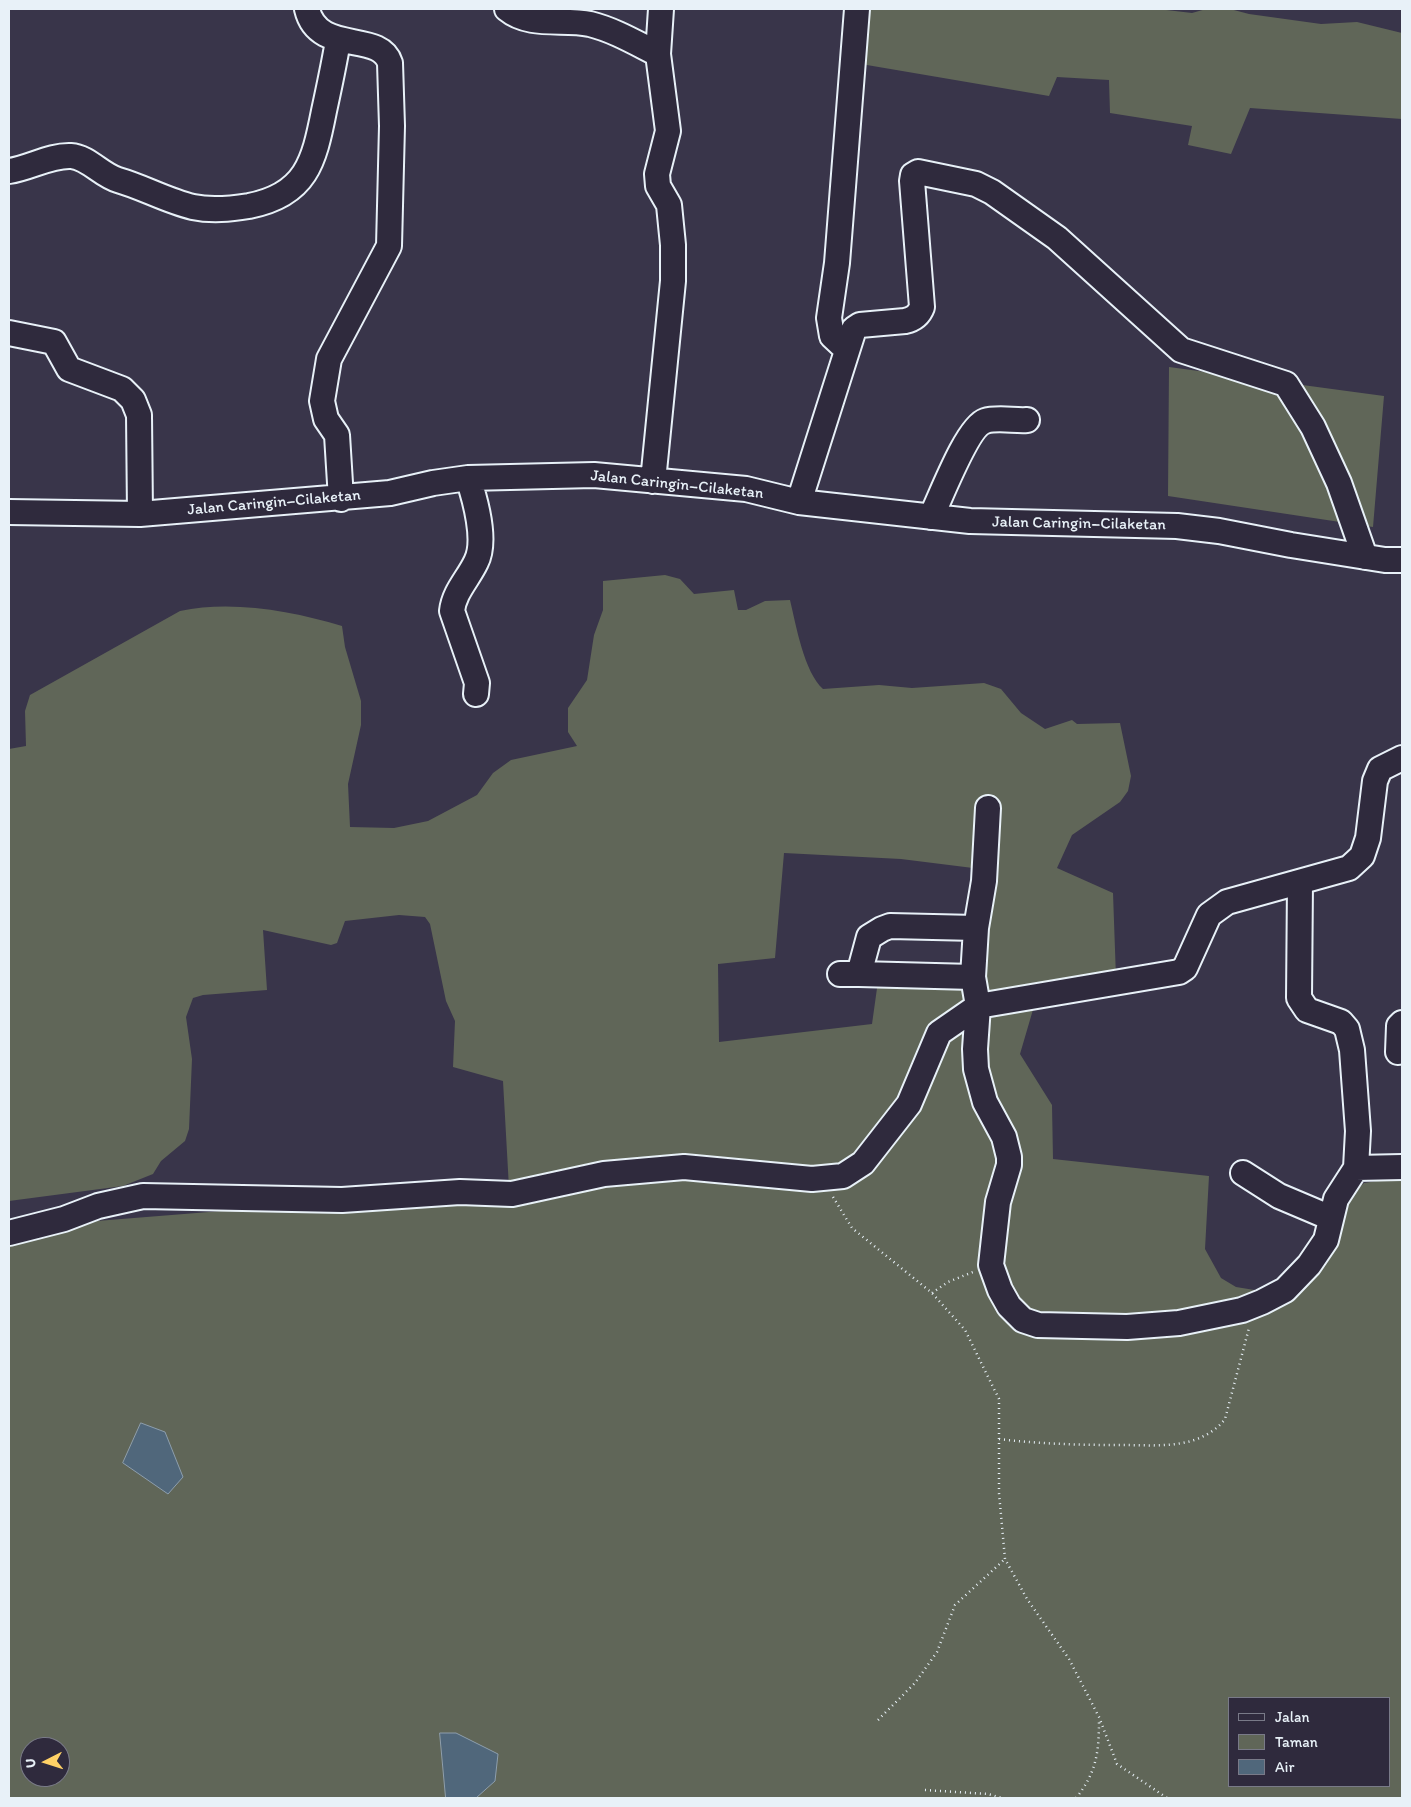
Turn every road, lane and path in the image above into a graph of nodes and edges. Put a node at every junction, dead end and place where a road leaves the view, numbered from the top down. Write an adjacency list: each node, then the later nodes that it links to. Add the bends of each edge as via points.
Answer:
1 (307, 9): 5 (street, via 311,23)
2 (507, 9): 6 (street, via 526,19 588,23 605,28)
3 (661, 9): 6 (street)
4 (857, 9): 9 (street, via 838,254 829,318 832,336)
5 (338, 40): 7 (street, via 317,148 309,169 296,185 267,202 222,210 192,207 101,173 73,156 58,156); 13 (street, via 381,49 387,55 392,126 389,246 329,359 322,401 326,419 336,435)
6 (658, 54): 12 (street, via 668,131 656,174 658,186 669,205 673,281)
7 (9, 171)
8 (9, 333): 16 (street, via 54,342 69,369 122,389 133,400 139,415)
9 (847, 350): 14 (street); 18 (street, via 854,329 860,324 906,321 922,307 913,175 918,172 976,184 1057,238 1181,350 1286,384 1313,427 1339,484)
10 (1027, 420): 17 (street, via 985,421 975,429)
11 (468, 478): 12 (street, Jalan Caringin–Cilaketan, via 594,475); 13 (street, Jalan Caringin–Cilaketan); 20 (street, via 476,502 478,560 453,601 452,611 477,683)
12 (653, 481): 14 (street, Jalan Caringin–Cilaketan, via 746,489)
13 (340, 499): 16 (street, Jalan Caringin–Cilaketan)
14 (799, 502): 17 (street, Jalan Caringin–Cilaketan)
15 (9, 512): 16 (street, Jalan Caringin–Cilaketan)
16 (140, 514)
17 (932, 517): 18 (street, Jalan Caringin–Cilaketan, via 970,521 1177,526)
18 (1365, 557): 19 (street, Jalan Caringin–Cilaketan)
19 (1402, 560)
20 (476, 694)
21 (1402, 758): 23 (street, via 1380,769 1375,781 1368,838 1362,856 1349,868)
22 (988, 808): 24 (street, via 984,881)
23 (1300, 883): 26 (street, via 1227,902 1216,909 1209,915 1185,968 1180,972); 30 (street, via 1299,998 1307,1010 1341,1022 1347,1029 1352,1050 1358,1131)
24 (976, 928): 25 (street); 25 (street, via 890,926 870,937 849,974)
25 (973, 977): 26 (street)
26 (978, 1006): 32 (street, via 939,1033 908,1104 862,1163 843,1176); 35 (street, via 976,1069 985,1102 1004,1137 1009,1157 998,1202)
27 (1402, 1023): 28 (street, via 1399,1026)
28 (1398, 1052)
29 (1402, 1167): 30 (street)
30 (1356, 1168): 33 (street, via 1336,1199)
31 (1243, 1173): 33 (street, via 1279,1196)
32 (812, 1179): 34 (street, via 684,1167 604,1174 512,1194 460,1192 342,1200 143,1196 98,1206); 36 (path, via 833,1196 852,1228)
33 (1331, 1218): 35 (street, via 1326,1240 1309,1265 1285,1290 1242,1310 1179,1323 1128,1327 1038,1325 1023,1320 1009,1306)
34 (9, 1234)
35 (991, 1265): 36 (path, via 948,1282)
36 (932, 1293): 38 (path, via 965,1330 999,1399)
37 (1249, 1327): 38 (path, via 1225,1419 1207,1435 1187,1442 1154,1445 1053,1445)
38 (999, 1439): 39 (path, via 999,1493)
39 (1005, 1559): 40 (path, via 1027,1599 1069,1659); 41 (path, via 956,1605 938,1652 915,1683)
40 (1099, 1717): 44 (path, via 1099,1753 1088,1783); 45 (path, via 1117,1764)
41 (878, 1720)
42 (925, 1790): 43 (path, via 988,1794)
43 (1002, 1798)
44 (1076, 1798)
45 (1167, 1798)

